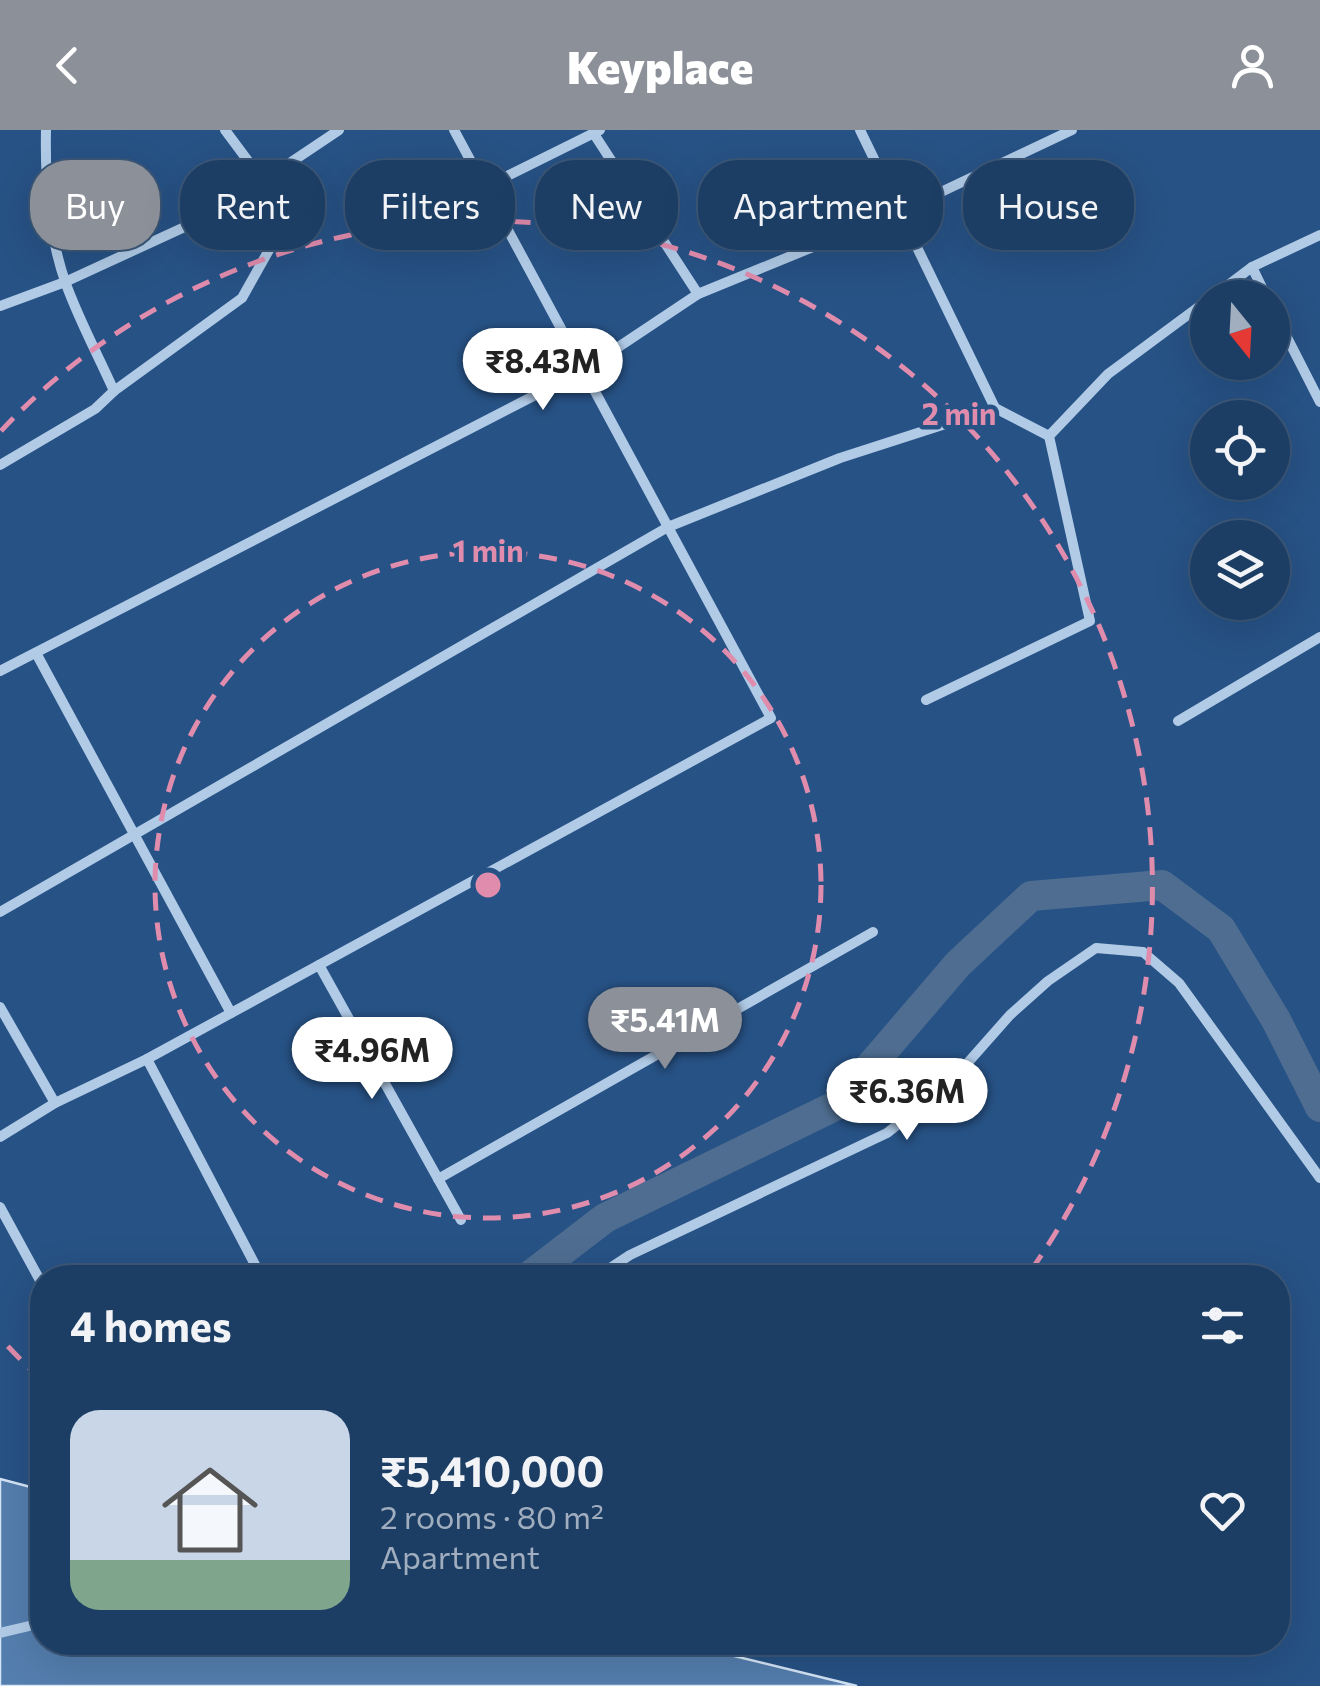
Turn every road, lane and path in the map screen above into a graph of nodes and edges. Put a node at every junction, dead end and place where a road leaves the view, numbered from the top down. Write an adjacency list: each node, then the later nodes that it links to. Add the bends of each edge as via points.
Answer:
1 (46, 130): 23 (street, via 52,219)
2 (225, 130): 8 (street)
3 (339, 130): 9 (street)
4 (454, 130): 10 (street)
5 (860, 130): 11 (street)
6 (1072, 130): 13 (street)
7 (597, 132): 12 (street); 24 (street)
8 (247, 160)
9 (294, 160)
10 (470, 160)
11 (875, 160)
12 (515, 172)
13 (943, 191)
14 (180, 229): 23 (street)
15 (1320, 235): 20 (street)
16 (515, 242): 28 (street)
17 (269, 250): 29 (street, via 242,298)
18 (805, 250): 24 (street)
19 (919, 250): 31 (street)
20 (1252, 267): 21 (street); 22 (street)
21 (1235, 280)
22 (1258, 280)
23 (65, 282): 25 (street); 29 (street)
24 (698, 294): 28 (street)
25 (0, 306)
26 (1190, 313): 32 (street, via 1108,374)
27 (1290, 343): 30 (street)
28 (584, 370): 34 (street); 36 (street)
29 (114, 390): 33 (street, via 95,410)
30 (1320, 402)
31 (995, 408): 32 (street); 34 (street, via 840,458)
32 (1049, 436): 38 (street, via 1090,621)
33 (0, 466)
34 (668, 527): 40 (street); 43 (street, via 771,718)
35 (1320, 637): 39 (street)
36 (36, 653): 37 (street); 40 (street)
37 (0, 672)
38 (926, 700)
39 (1178, 722)
40 (134, 834): 41 (street); 45 (street)
41 (0, 912)
42 (873, 932): 49 (street)
43 (319, 965): 45 (street); 49 (street)
44 (0, 1007): 47 (street)
45 (230, 1013): 46 (street)
46 (147, 1059): 47 (street); 54 (street)
47 (55, 1102): 48 (street)
48 (0, 1137)
49 (438, 1178): 52 (street)
50 (1320, 1178): 55 (street, via 1179,983 1144,952 1096,948 1035,992 949,1084 887,1134)
51 (0, 1207): 53 (street)
52 (461, 1220)
53 (32, 1265)
54 (255, 1265)
55 (615, 1265)
56 (30, 1626): 57 (street)
57 (0, 1632)

